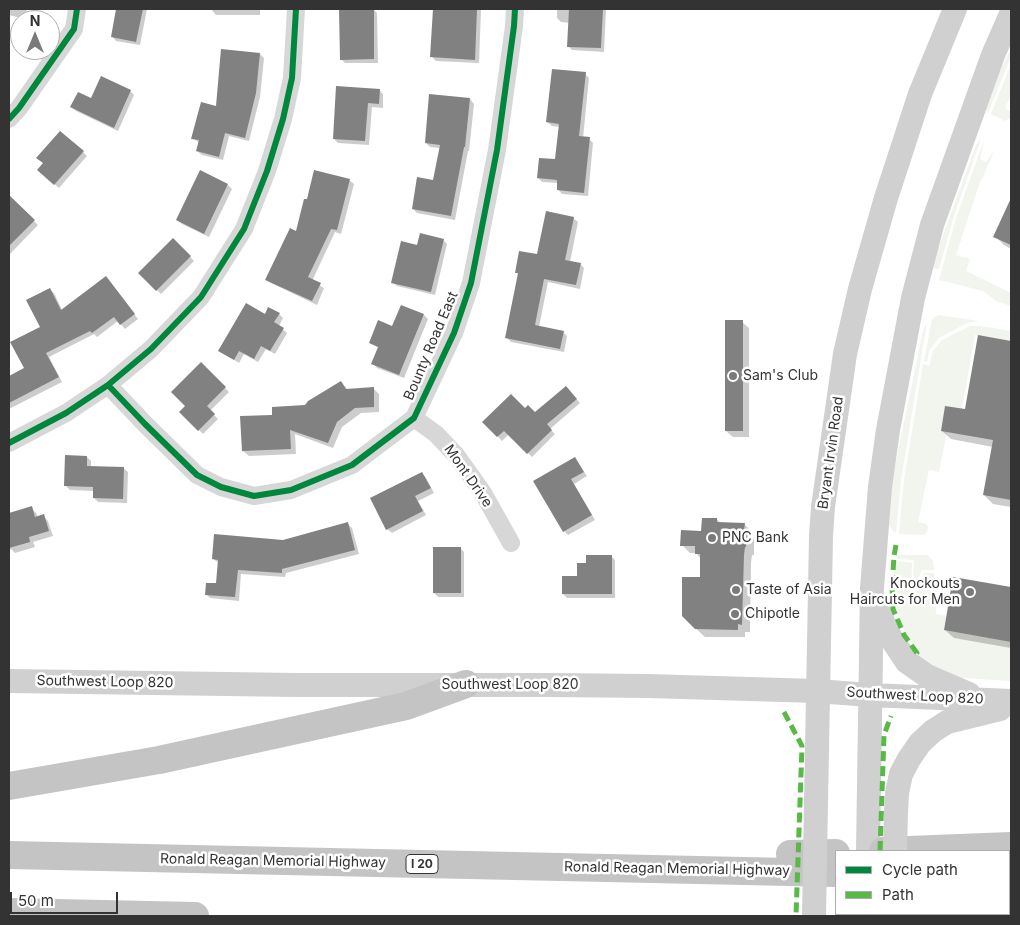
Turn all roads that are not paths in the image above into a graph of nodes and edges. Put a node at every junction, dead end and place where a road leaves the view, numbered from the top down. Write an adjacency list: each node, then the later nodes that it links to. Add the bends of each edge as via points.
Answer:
1 (77, 9): 6 (street, via 74,29)
2 (296, 9): 7 (street, via 292,78 283,119 244,229 201,297 151,349)
3 (515, 9): 8 (street, Bounty Road East, via 497,150 471,283 454,332)
4 (955, 9): 14 (main road, Bryant Irvin Road, via 920,94 889,189 845,354 823,507)
5 (1011, 14): 11 (main road, via 984,78 921,263 888,430)
6 (9, 119)
7 (108, 385): 8 (street, Bounty Road East, via 197,475 221,487 254,496 291,490 352,465); 9 (street, via 66,413)
8 (414, 418): 10 (street, Mont Drive, via 456,454)
9 (9, 443)
10 (511, 543)
11 (872, 588): 15 (main road); 16 (main road, via 887,632 907,662 927,676)
12 (9, 681): 13 (main road, Southwest Loop 820)
13 (466, 684): 14 (main road, Southwest Loop 820); 19 (highway, via 406,706 159,760)
14 (818, 691): 15 (main road, Southwest Loop 820); 30 (main road, Bryant Irvin Road, bridge)
15 (870, 695): 16 (main road, Southwest Loop 820); 21 (main road)
16 (982, 700): 17 (main road, Southwest Loop 820)
17 (1011, 701)
18 (1011, 707): 22 (main road, bridge, via 947,722 920,743 901,774)
19 (9, 786)
20 (1011, 846): 23 (highway)
21 (868, 850)
22 (895, 850)
23 (908, 850)
24 (835, 853): 26 (highway, via 758,855 337,847)
25 (9, 855): 26 (highway, Ronald Reagan Memorial Highway / I 20)
26 (311, 862): 27 (highway, Ronald Reagan Memorial Highway / I 20)
27 (835, 873)
28 (9, 912): 29 (highway)
29 (195, 916)
30 (814, 916)

